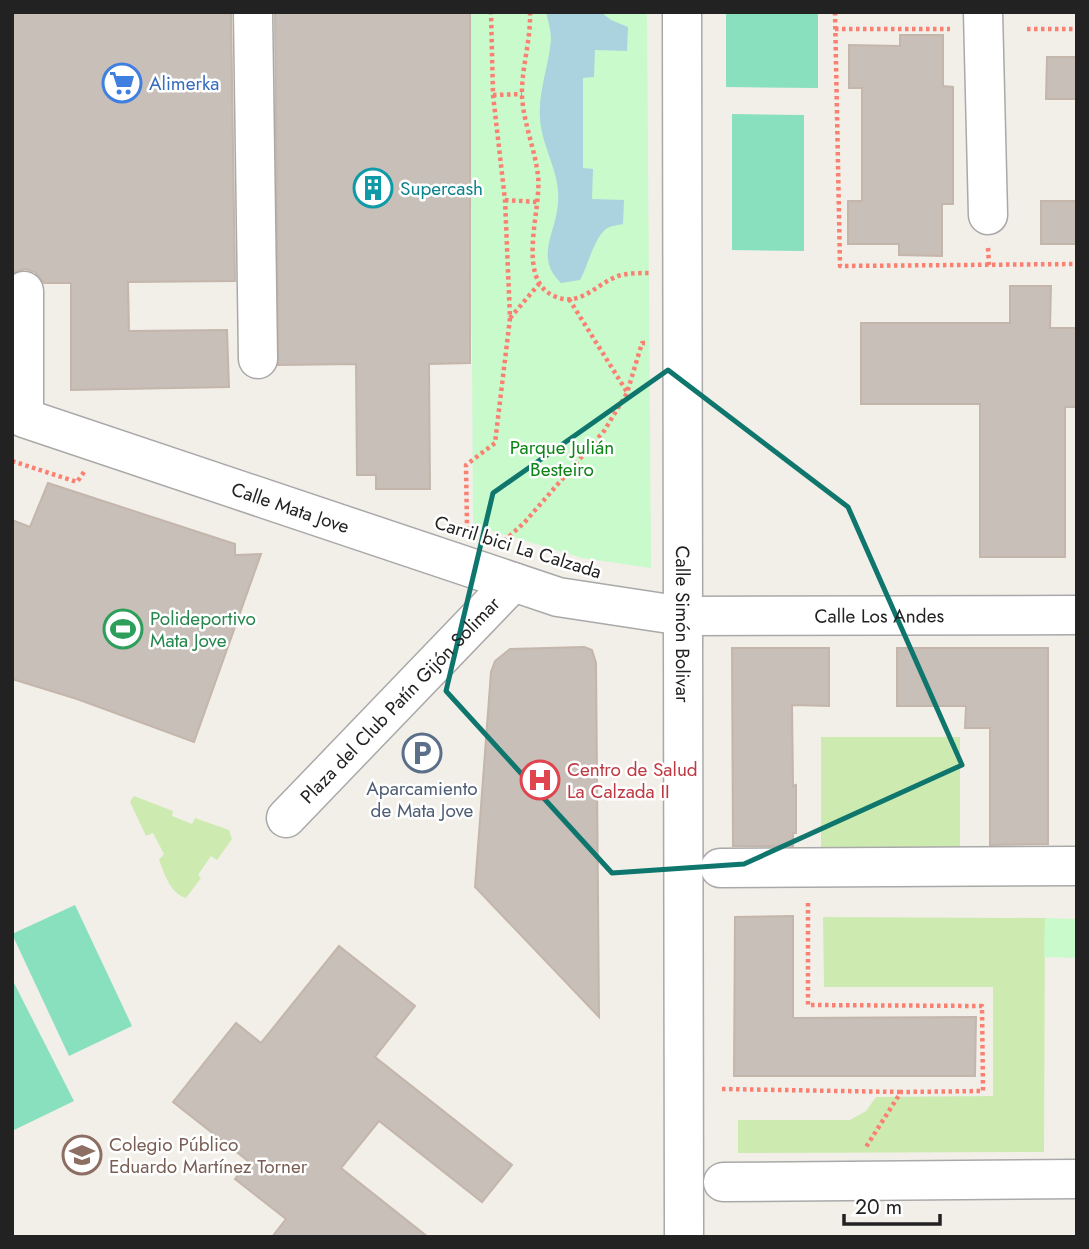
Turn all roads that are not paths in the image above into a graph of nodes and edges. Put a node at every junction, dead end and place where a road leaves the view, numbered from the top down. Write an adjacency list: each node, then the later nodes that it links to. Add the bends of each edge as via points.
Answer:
1 (254, 12): 6 (street)
2 (682, 12): 9 (street, Calle Simón Bolivar)
3 (970, 20): 4 (street)
4 (988, 215)
5 (24, 291): 7 (street, Calle Mata Jove, via 24,418)
6 (258, 359)
7 (513, 582): 9 (street, Calle Mata Jove, via 558,597); 10 (street, Plaza del Club Patín Gijón Solimar)
8 (1077, 615): 9 (street, Calle Los Andes)
9 (683, 616): 15 (street, Calle Simón Bolivar)
10 (286, 818)
11 (1077, 866): 12 (street)
12 (720, 868)
13 (1077, 1179): 14 (street)
14 (723, 1182)
15 (684, 1237)

